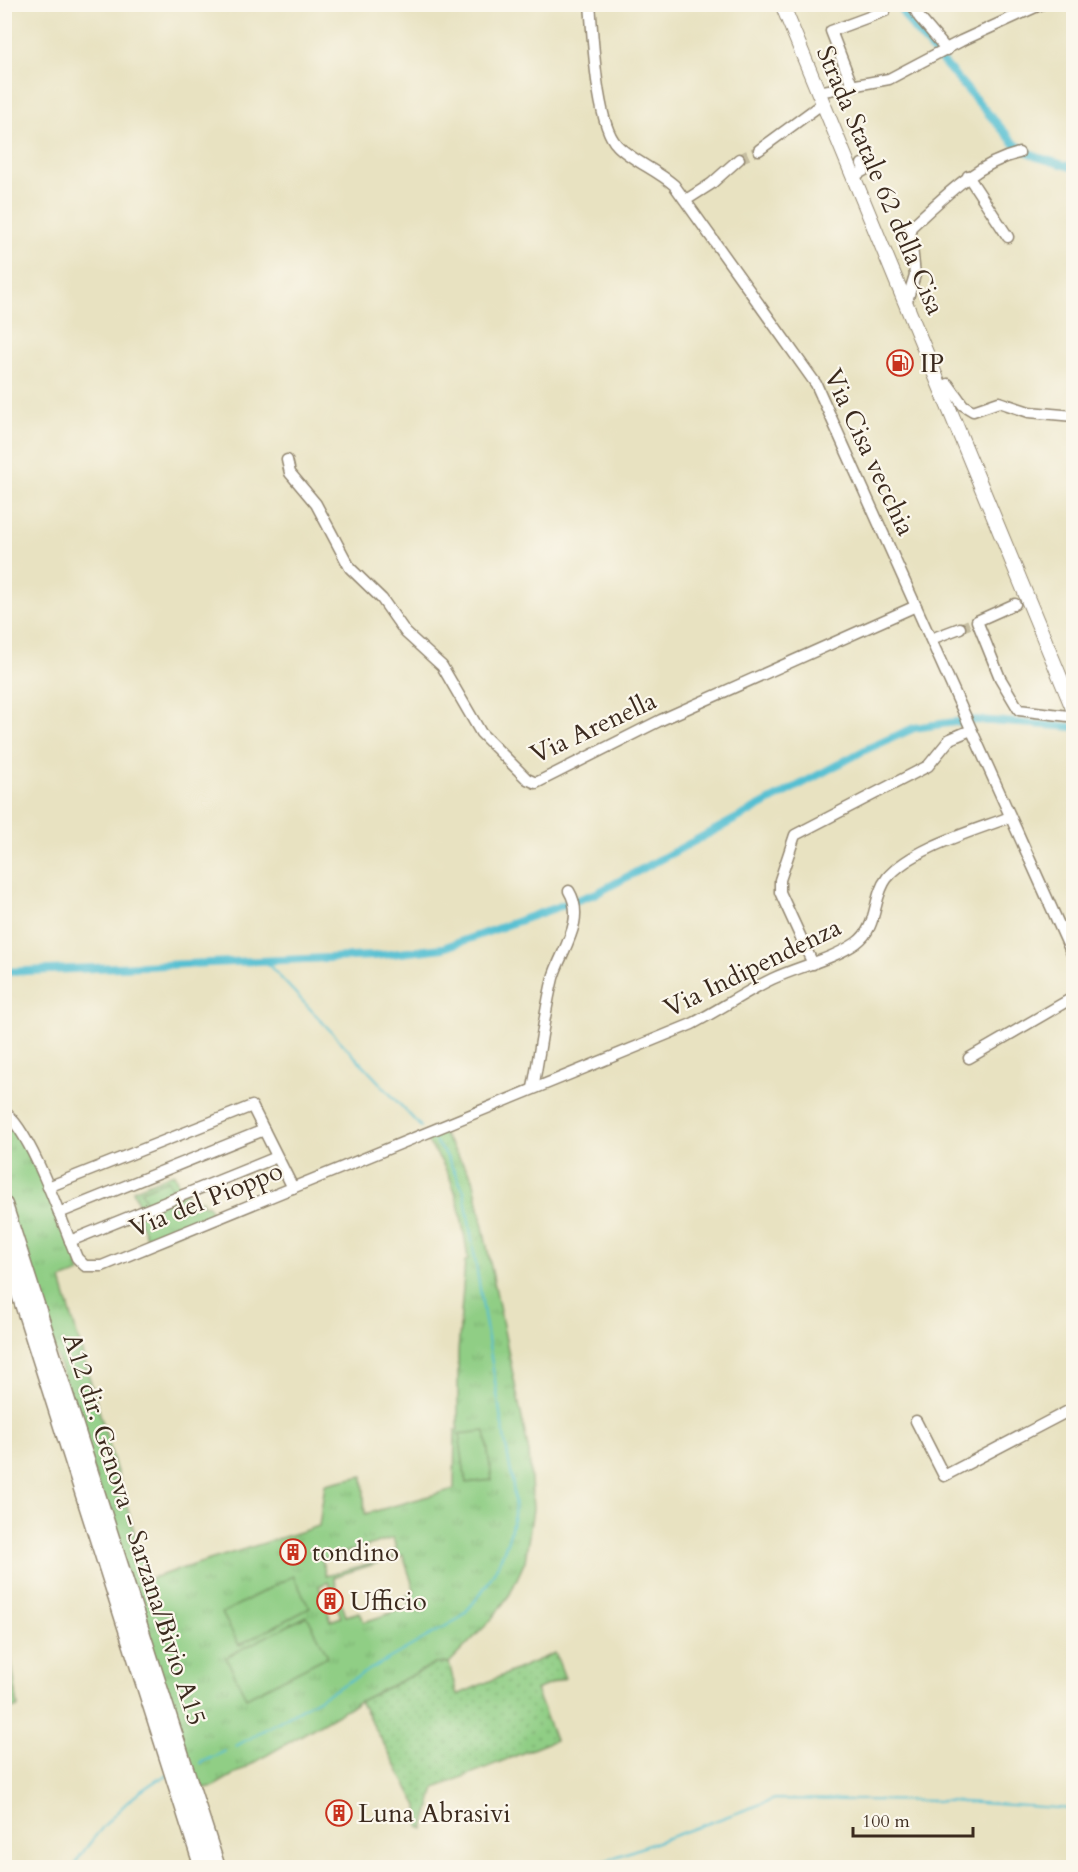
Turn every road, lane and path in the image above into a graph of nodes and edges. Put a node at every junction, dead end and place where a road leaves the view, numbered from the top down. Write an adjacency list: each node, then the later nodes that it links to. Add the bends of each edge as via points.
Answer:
1 (590, 4): 13 (street, Via Cisa vecchia, via 602,108 610,138 666,178)
2 (782, 4): 8 (main road, Strada Statale 62 della Cisa)
3 (912, 4): 6 (street)
4 (1042, 4): 6 (street)
5 (885, 10): 7 (street, via 831,31)
6 (941, 53): 7 (street, via 889,79)
7 (852, 85): 8 (street)
8 (820, 97): 9 (street); 15 (main road, Strada Statale 62 della Cisa, via 862,171)
9 (759, 150)
10 (1019, 153): 12 (street, via 1005,156)
11 (739, 159): 13 (street)
12 (968, 176): 14 (street); 15 (street, via 910,228 915,275)
13 (686, 200): 20 (street, Via Cisa vecchia, via 816,384)
14 (1008, 237)
15 (906, 304): 16 (main road, Strada Statale 62 della Cisa)
16 (941, 389): 17 (street, via 949,385 963,405 973,411 999,402 1029,412); 23 (main road, Strada Statale 62 della Cisa)
17 (1074, 416)
18 (286, 460): 20 (street, Via Arenella, via 290,472 316,504 350,568 382,598 406,633 442,666 481,733 536,783 661,720)
19 (1015, 604): 23 (street, via 977,621 1000,678 1019,710)
20 (916, 606): 22 (street, Via Cisa vecchia)
21 (960, 628): 22 (street)
22 (931, 639): 24 (street, Via Cisa vecchia)
23 (1071, 711)
24 (970, 727): 25 (street, Via Cisa vecchia); 28 (street, via 950,739 928,766 795,835 780,880 780,892)
25 (1010, 817): 27 (street, Via Cisa vecchia); 28 (street, Via Indipendenza, via 904,863 881,887 874,918 858,942)
26 (572, 897): 31 (street, via 568,947 554,975)
27 (1074, 958)
28 (813, 964): 31 (street, Via Indipendenza, via 773,979 692,1024)
29 (1074, 997): 30 (street)
30 (969, 1058)
31 (533, 1088): 32 (street, Via Indipendenza)
32 (506, 1099): 37 (street, Via del Pioppo)
33 (4, 1112): 36 (street, Via del Pioppo, via 14,1120)
34 (264, 1130): 35 (street); 36 (street, via 252,1107); 39 (street)
35 (277, 1156): 37 (street); 40 (street)
36 (48, 1187): 39 (street, Via del Pioppo)
37 (293, 1188): 40 (street, Via del Pioppo, via 102,1266 80,1262)
38 (4, 1205): 45 (highway, A12 dir. Genova - Sarzana/Bivio A15)
39 (59, 1213): 40 (street, Via del Pioppo)
40 (70, 1240)
41 (4, 1244): 44 (highway)
42 (1074, 1408): 43 (street, via 944,1476)
43 (916, 1420)
44 (203, 1868)
45 (217, 1868)

